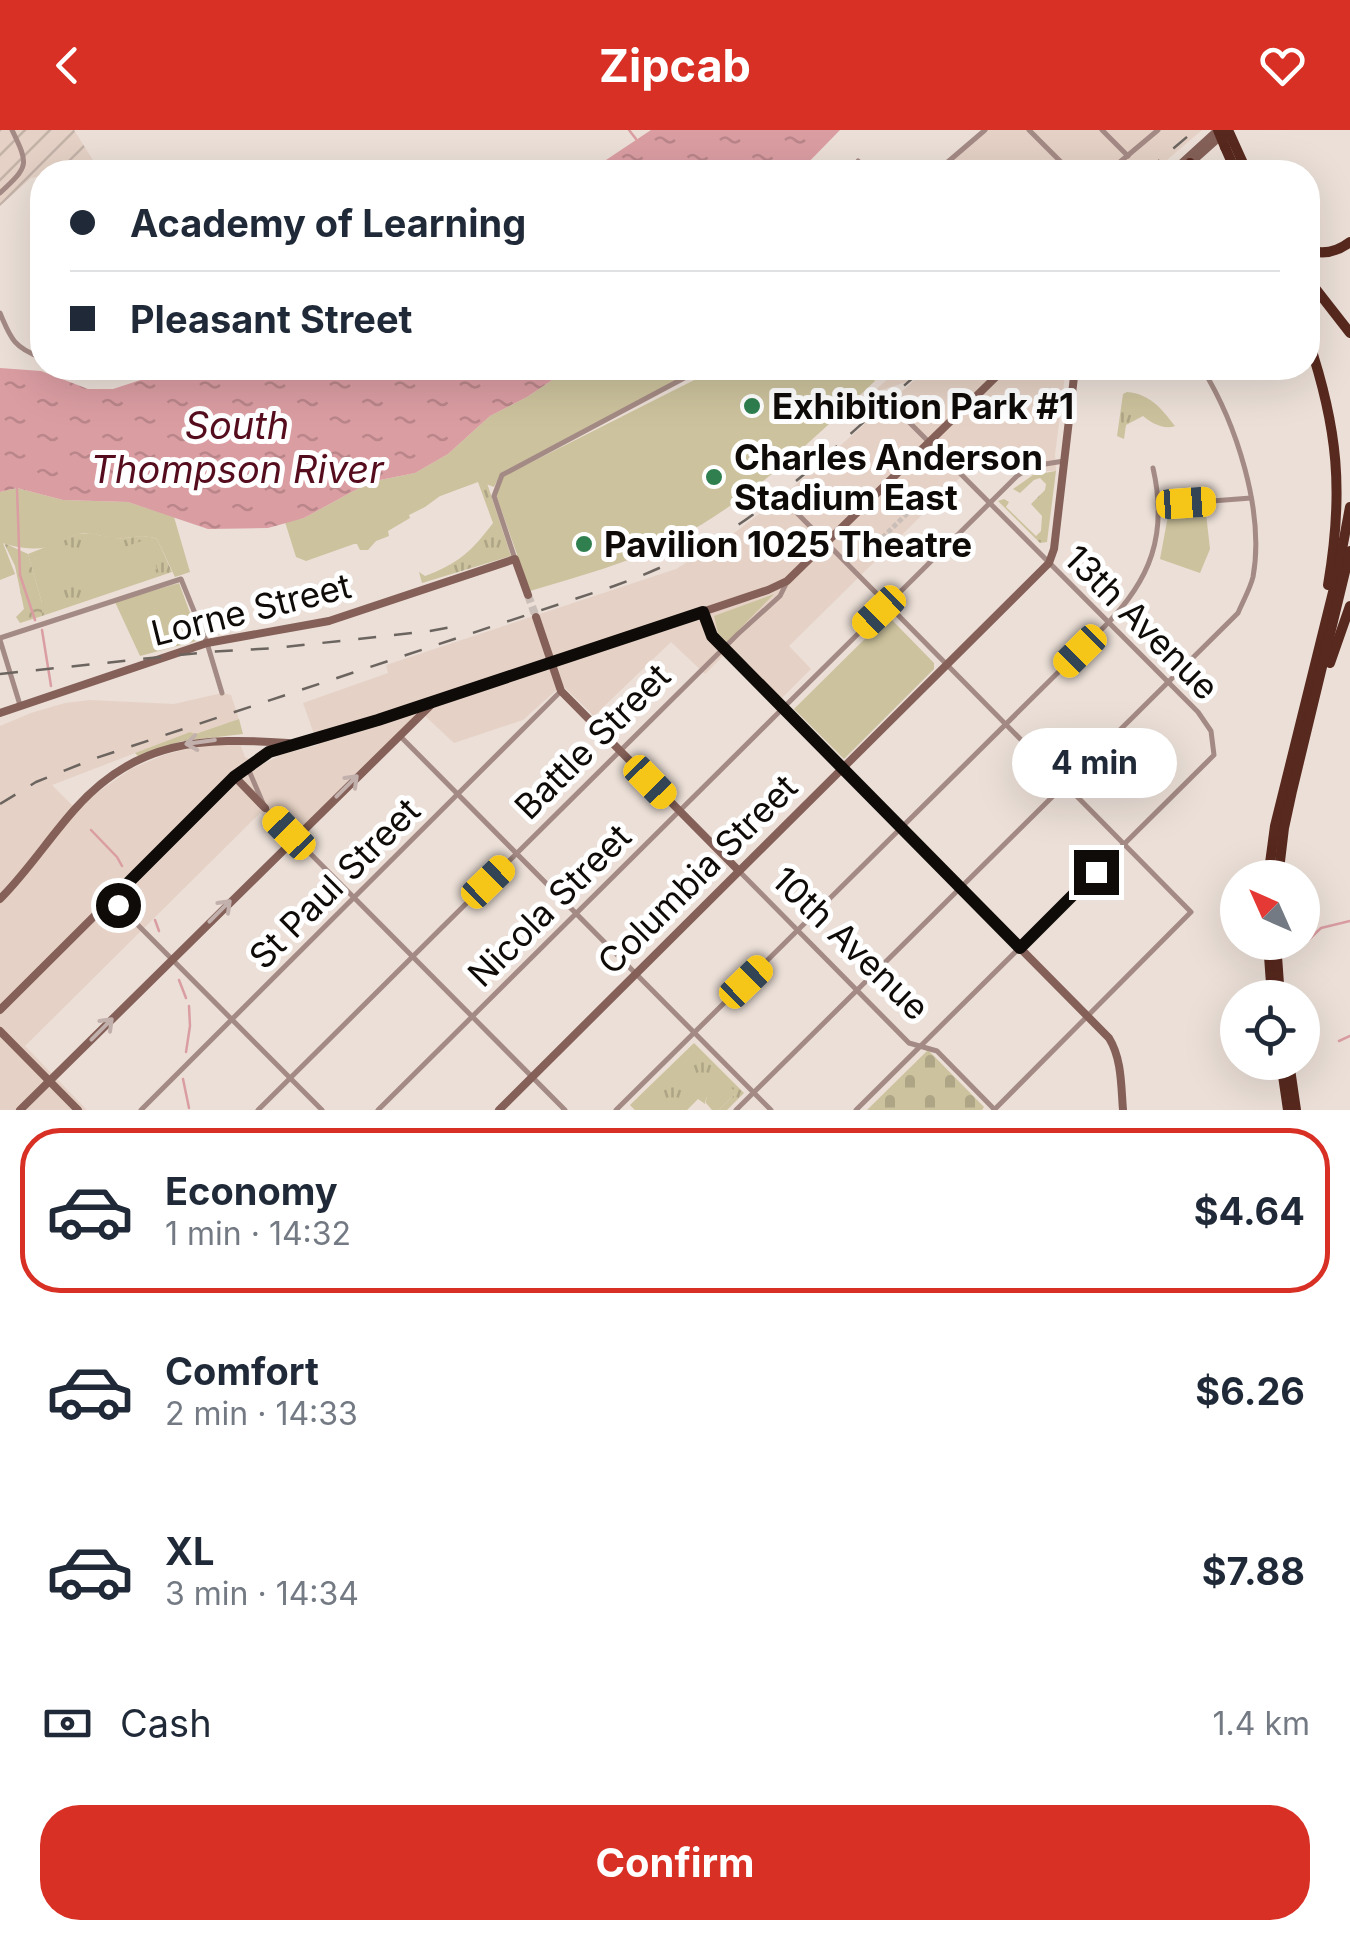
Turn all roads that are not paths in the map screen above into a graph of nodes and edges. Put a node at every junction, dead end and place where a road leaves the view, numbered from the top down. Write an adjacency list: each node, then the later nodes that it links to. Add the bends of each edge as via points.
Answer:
1 (12, 130): 16 (street, via 24,166)
2 (985, 130): 10 (street)
3 (1029, 130): 11 (street)
4 (1102, 130): 9 (street)
5 (1158, 130): 9 (street)
6 (1218, 130): 8 (highway, bridge); 13 (main road)
7 (1228, 130): 8 (highway); 14 (main road)
8 (1229, 145): 15 (highway)
9 (1128, 156): 12 (street)
10 (950, 160)
11 (1057, 160)
12 (1123, 160)
13 (1185, 160)
14 (1194, 160)
15 (1238, 160)
16 (0, 194)
17 (1350, 242): 18 (highway)
18 (1320, 252)
19 (1320, 294): 21 (highway)
20 (0, 313): 22 (street, via 18,347)
21 (1350, 333)
22 (30, 352)
23 (1320, 378): 56 (highway, via 1338,498)
24 (680, 380): 39 (street, via 502,475 494,496)
25 (993, 380): 29 (main road, Battle Street)
26 (1075, 380): 30 (main road)
27 (1210, 380): 32 (street)
28 (891, 404): 29 (street, 13th Avenue)
29 (930, 442): 34 (street, 13th Avenue); 37 (main road, Battle Street)
30 (1065, 461): 34 (street, via 1028,468); 40 (main road)
31 (1154, 468): 35 (street)
32 (1251, 498): 35 (street); 57 (street, via 1255,530 1247,594 1238,612)
33 (786, 502): 37 (street)
34 (988, 503): 40 (street, 13th Avenue); 44 (street)
35 (1160, 505): 50 (street, via 1147,571)
36 (1350, 507): 56 (highway)
37 (828, 544): 41 (main road, Battle Street); 43 (street)
38 (1350, 552): 64 (highway)
39 (515, 559): 42 (main road); 52 (main road, Lorne Street, via 329,621)
40 (1049, 563): 50 (street, 13th Avenue); 55 (main road, Columbia Street)
41 (787, 581): 48 (main road); 53 (street, Battle Street, via 780,596)
42 (528, 595)
43 (883, 600): 44 (street); 46 (street)
44 (892, 600): 47 (street)
45 (1350, 606): 64 (highway)
46 (883, 609): 47 (street); 62 (street, Nicola Street)
47 (892, 609): 55 (street)
48 (703, 612): 53 (street, via 710,634); 54 (main road)
49 (536, 617): 54 (main road, 10th Avenue)
50 (1109, 623): 57 (street, 13th Avenue); 65 (street)
51 (0, 639): 52 (street, via 181,579); 61 (street)
52 (207, 643): 59 (street); 61 (main road, Lorne Street)
53 (725, 648): 62 (street); 68 (street, Battle Street)
54 (550, 661): 58 (main road, 10th Avenue); 60 (main road)
55 (948, 665): 65 (street); 70 (main road, Columbia Street)
56 (1315, 665): 80 (highway)
57 (1169, 682): 72 (street); 78 (street, 13th Avenue, via 1205,720 1214,755)
58 (562, 691): 68 (main road, 10th Avenue); 73 (street, St Paul Street)
59 (222, 694)
60 (434, 702): 66 (main road); 67 (main road)
61 (20, 705): 63 (main road, Lorne Street)
62 (783, 708): 70 (street); 75 (street, Nicola Street)
63 (0, 713)
64 (1310, 720): 81 (highway)
65 (1006, 724): 72 (street); 76 (street)
66 (399, 734): 73 (street); 77 (main road, one-way to 66)
67 (297, 743): 69 (main road); 84 (main road, one-way to 84, via 191,742 131,764 76,808)
68 (620, 751): 75 (main road, 10th Avenue); 79 (street, Battle Street)
69 (247, 766): 71 (main road); 74 (street)
70 (843, 769): 76 (main road); 82 (main road, Columbia Street)
71 (234, 777): 74 (main road); 86 (main road)
72 (1065, 784): 78 (street); 83 (street)
73 (458, 794): 79 (street); 85 (street, St Paul Street)
74 (265, 808): 77 (street)
75 (679, 811): 82 (main road, 10th Avenue); 87 (street, Nicola Street)
76 (901, 828): 83 (main road); 88 (street)
77 (294, 838): 85 (street); 91 (main road, one-way to 77)
78 (1124, 844): 89 (street); 96 (street, via 1191,912)
79 (517, 854): 87 (street); 90 (street, Battle Street)
80 (1270, 860)
81 (1280, 860)
82 (739, 872): 88 (street, 10th Avenue); 92 (main road, Columbia Street)
83 (961, 888): 89 (main road); 93 (street)
84 (0, 898)
85 (354, 898): 90 (street); 97 (street, St Paul Street)
86 (112, 899): 91 (street); 94 (main road)
87 (576, 913): 92 (street); 95 (street, Nicola Street)
88 (798, 930): 93 (street, 10th Avenue); 99 (street)
89 (1020, 948): 96 (main road); 100 (street)
90 (413, 956): 95 (street); 102 (street, Battle Street)
91 (172, 959): 97 (street); 105 (main road, one-way to 91)
92 (636, 974): 99 (street); 101 (main road, Columbia Street)
93 (857, 990): 100 (street, 10th Avenue, via 909,1043); 106 (street)
94 (0, 1010)
95 (472, 1016): 101 (street); 112 (street, Nicola Street)
96 (1088, 1016): 119 (street); 120 (main road, via 1115,1048)
97 (232, 1020): 102 (street); 109 (street, St Paul Street)
98 (0, 1031): 105 (main road)
99 (694, 1033): 106 (street); 115 (street)
100 (922, 1046): 118 (street); 119 (street, 10th Avenue, via 936,1050)
101 (532, 1077): 113 (main road, Columbia Street); 114 (street)
102 (290, 1079): 110 (street, Battle Street); 111 (street)
103 (1284, 1080): 121 (highway)
104 (1292, 1080): 122 (highway)
105 (49, 1081): 107 (main road); 108 (main road)
106 (754, 1092): 116 (street); 117 (street)
107 (20, 1110)
108 (78, 1110)
109 (141, 1110)
110 (258, 1110)
111 (322, 1110)
112 (378, 1110)
113 (499, 1110)
114 (565, 1110)
115 (616, 1110)
116 (736, 1110)
117 (771, 1110)
118 (856, 1110)
119 (995, 1110)
120 (1123, 1110)
121 (1288, 1110)
122 (1296, 1110)

